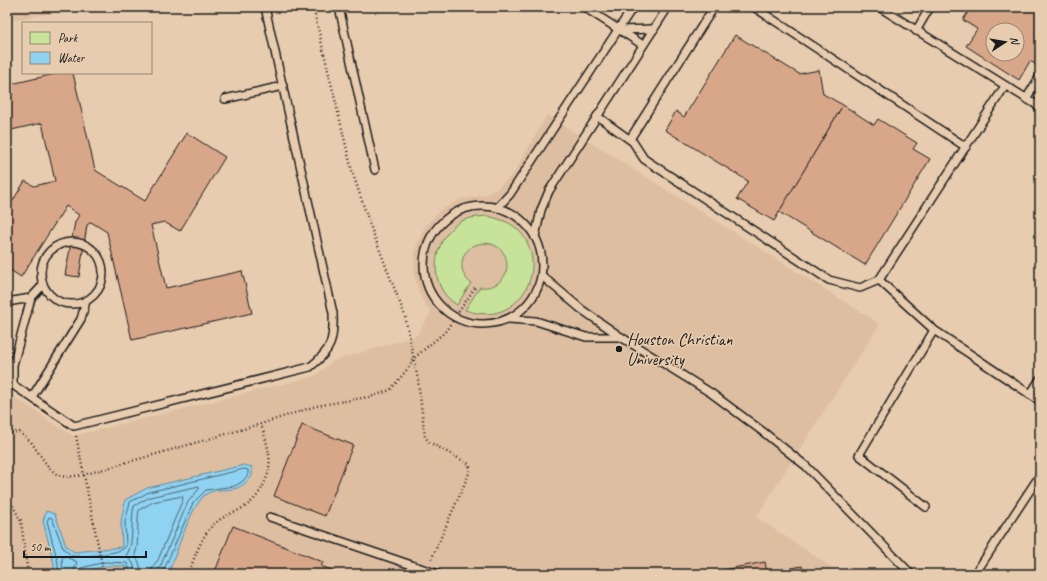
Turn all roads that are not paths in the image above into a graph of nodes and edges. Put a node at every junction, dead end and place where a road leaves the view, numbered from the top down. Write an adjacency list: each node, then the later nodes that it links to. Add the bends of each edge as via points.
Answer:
1 (265, 7): 15 (lane)
2 (339, 7): 23 (lane)
3 (584, 7): 11 (lane)
4 (633, 7): 11 (lane)
5 (668, 7): 10 (lane)
6 (714, 7): 21 (lane)
7 (754, 7): 22 (lane)
8 (879, 7): 12 (lane)
9 (930, 7): 12 (lane)
10 (654, 29): 11 (lane); 13 (lane)
11 (619, 30): 13 (lane); 24 (lane, via 510,194)
12 (916, 31): 16 (lane)
13 (643, 45): 20 (lane)
14 (1040, 76): 18 (lane)
15 (283, 86): 17 (lane); 38 (lane, via 333,313 333,327 326,354 310,367 74,426)
16 (1005, 86): 18 (lane); 22 (lane)
17 (225, 99)
18 (1026, 99): 19 (lane)
19 (1040, 107)
20 (597, 116): 21 (lane); 25 (lane, via 548,191 540,210)
21 (630, 139): 27 (lane, via 644,159 829,280 860,288)
22 (966, 147): 27 (lane)
23 (374, 170)
24 (497, 208): 25 (lane, via 523,221); 32 (lane, via 485,205 464,208 446,218 432,233 424,253 424,273 429,291 440,307 455,318 472,324 491,325)
25 (536, 237): 26 (lane, via 542,257)
26 (542, 276): 32 (lane, via 536,293 525,308); 34 (lane)
27 (879, 280): 33 (lane)
28 (43, 285): 29 (lane); 30 (lane, via 48,293 61,302 76,304); 30 (lane, via 40,275 42,264 52,248 72,241 83,243 99,256 103,266 100,286)
29 (31, 298): 31 (lane); 36 (lane)
30 (86, 301): 38 (lane, via 81,319)
31 (7, 302)
32 (509, 319): 34 (lane, via 536,321 586,337)
33 (934, 330): 37 (lane); 41 (lane, via 859,455)
34 (621, 337): 44 (lane, via 711,393 762,430 806,466)
35 (1040, 379): 37 (lane)
36 (10, 385): 38 (lane)
37 (1030, 395): 39 (lane)
38 (32, 397)
39 (1040, 401)
40 (1040, 475): 45 (lane)
41 (926, 507)
42 (270, 517): 43 (lane)
43 (438, 574)
44 (911, 574)
45 (975, 574)

